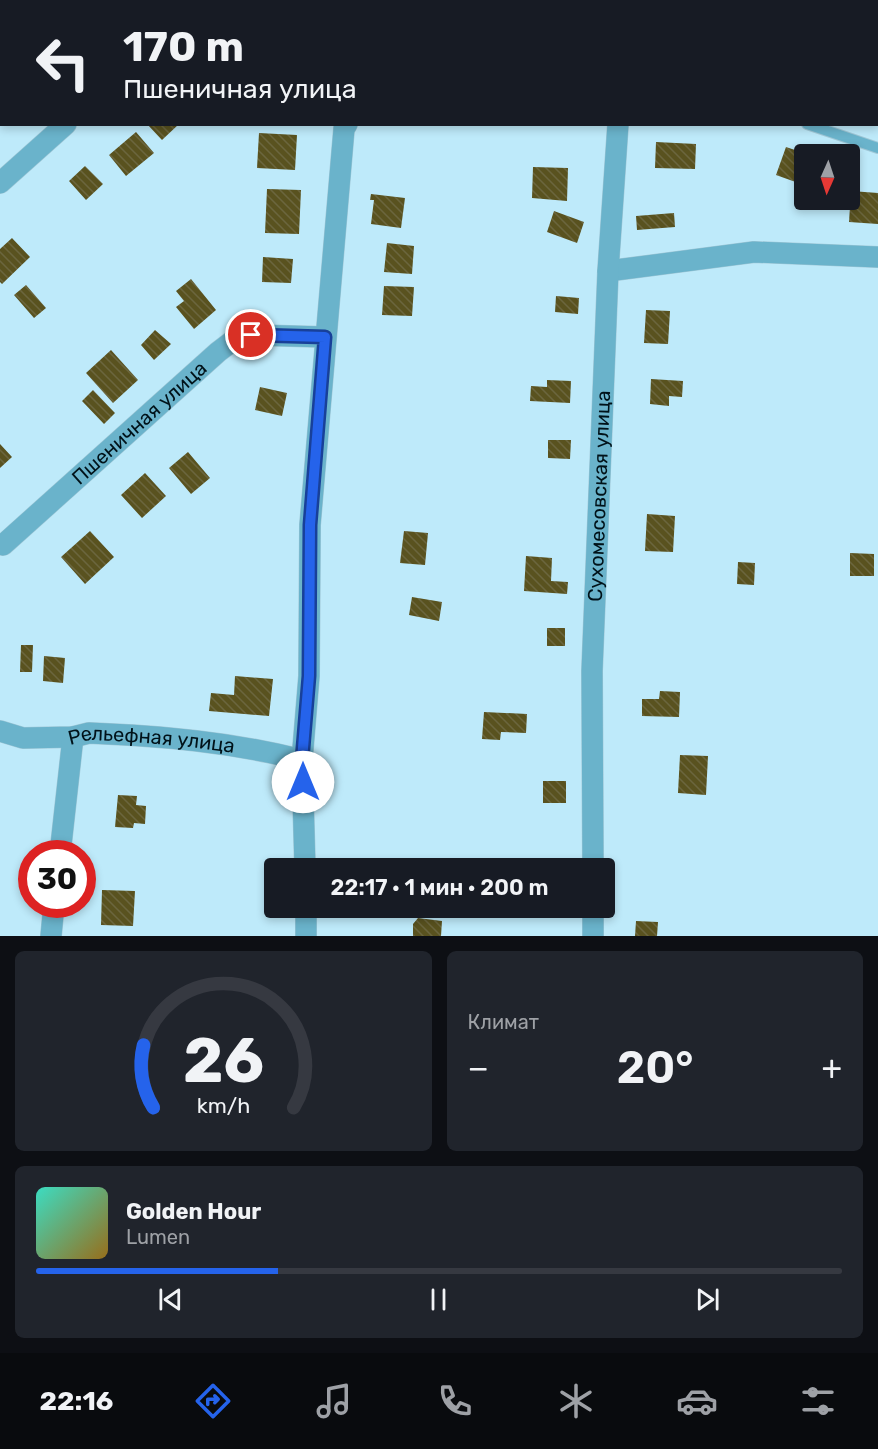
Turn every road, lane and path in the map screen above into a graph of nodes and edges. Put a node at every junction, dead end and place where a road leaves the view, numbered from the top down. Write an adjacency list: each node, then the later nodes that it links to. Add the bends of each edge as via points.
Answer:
1 (64, 126): 6 (street)
2 (346, 126): 9 (street)
3 (618, 126): 8 (street, Сухомесовская улица)
4 (813, 126): 5 (lane)
5 (878, 148)
6 (0, 183)
7 (878, 257): 8 (street, via 754,252)
8 (608, 272): 16 (street, Сухомесовская улица, via 592,671)
9 (325, 337): 10 (street, Пшеничная улица, via 251,335 235,339); 13 (street, via 310,525 309,676)
10 (1, 547)
11 (0, 731): 12 (street, Рельефная улица, via 23,738)
12 (73, 736): 13 (street, Рельефная улица, via 89,733 213,743); 14 (street)
13 (302, 760): 15 (street)
14 (62, 840)
15 (305, 858)
16 (592, 858)
17 (53, 918): 20 (street)
18 (306, 918): 21 (street)
19 (592, 918): 22 (street)
20 (51, 936)
21 (306, 936)
22 (593, 936)

